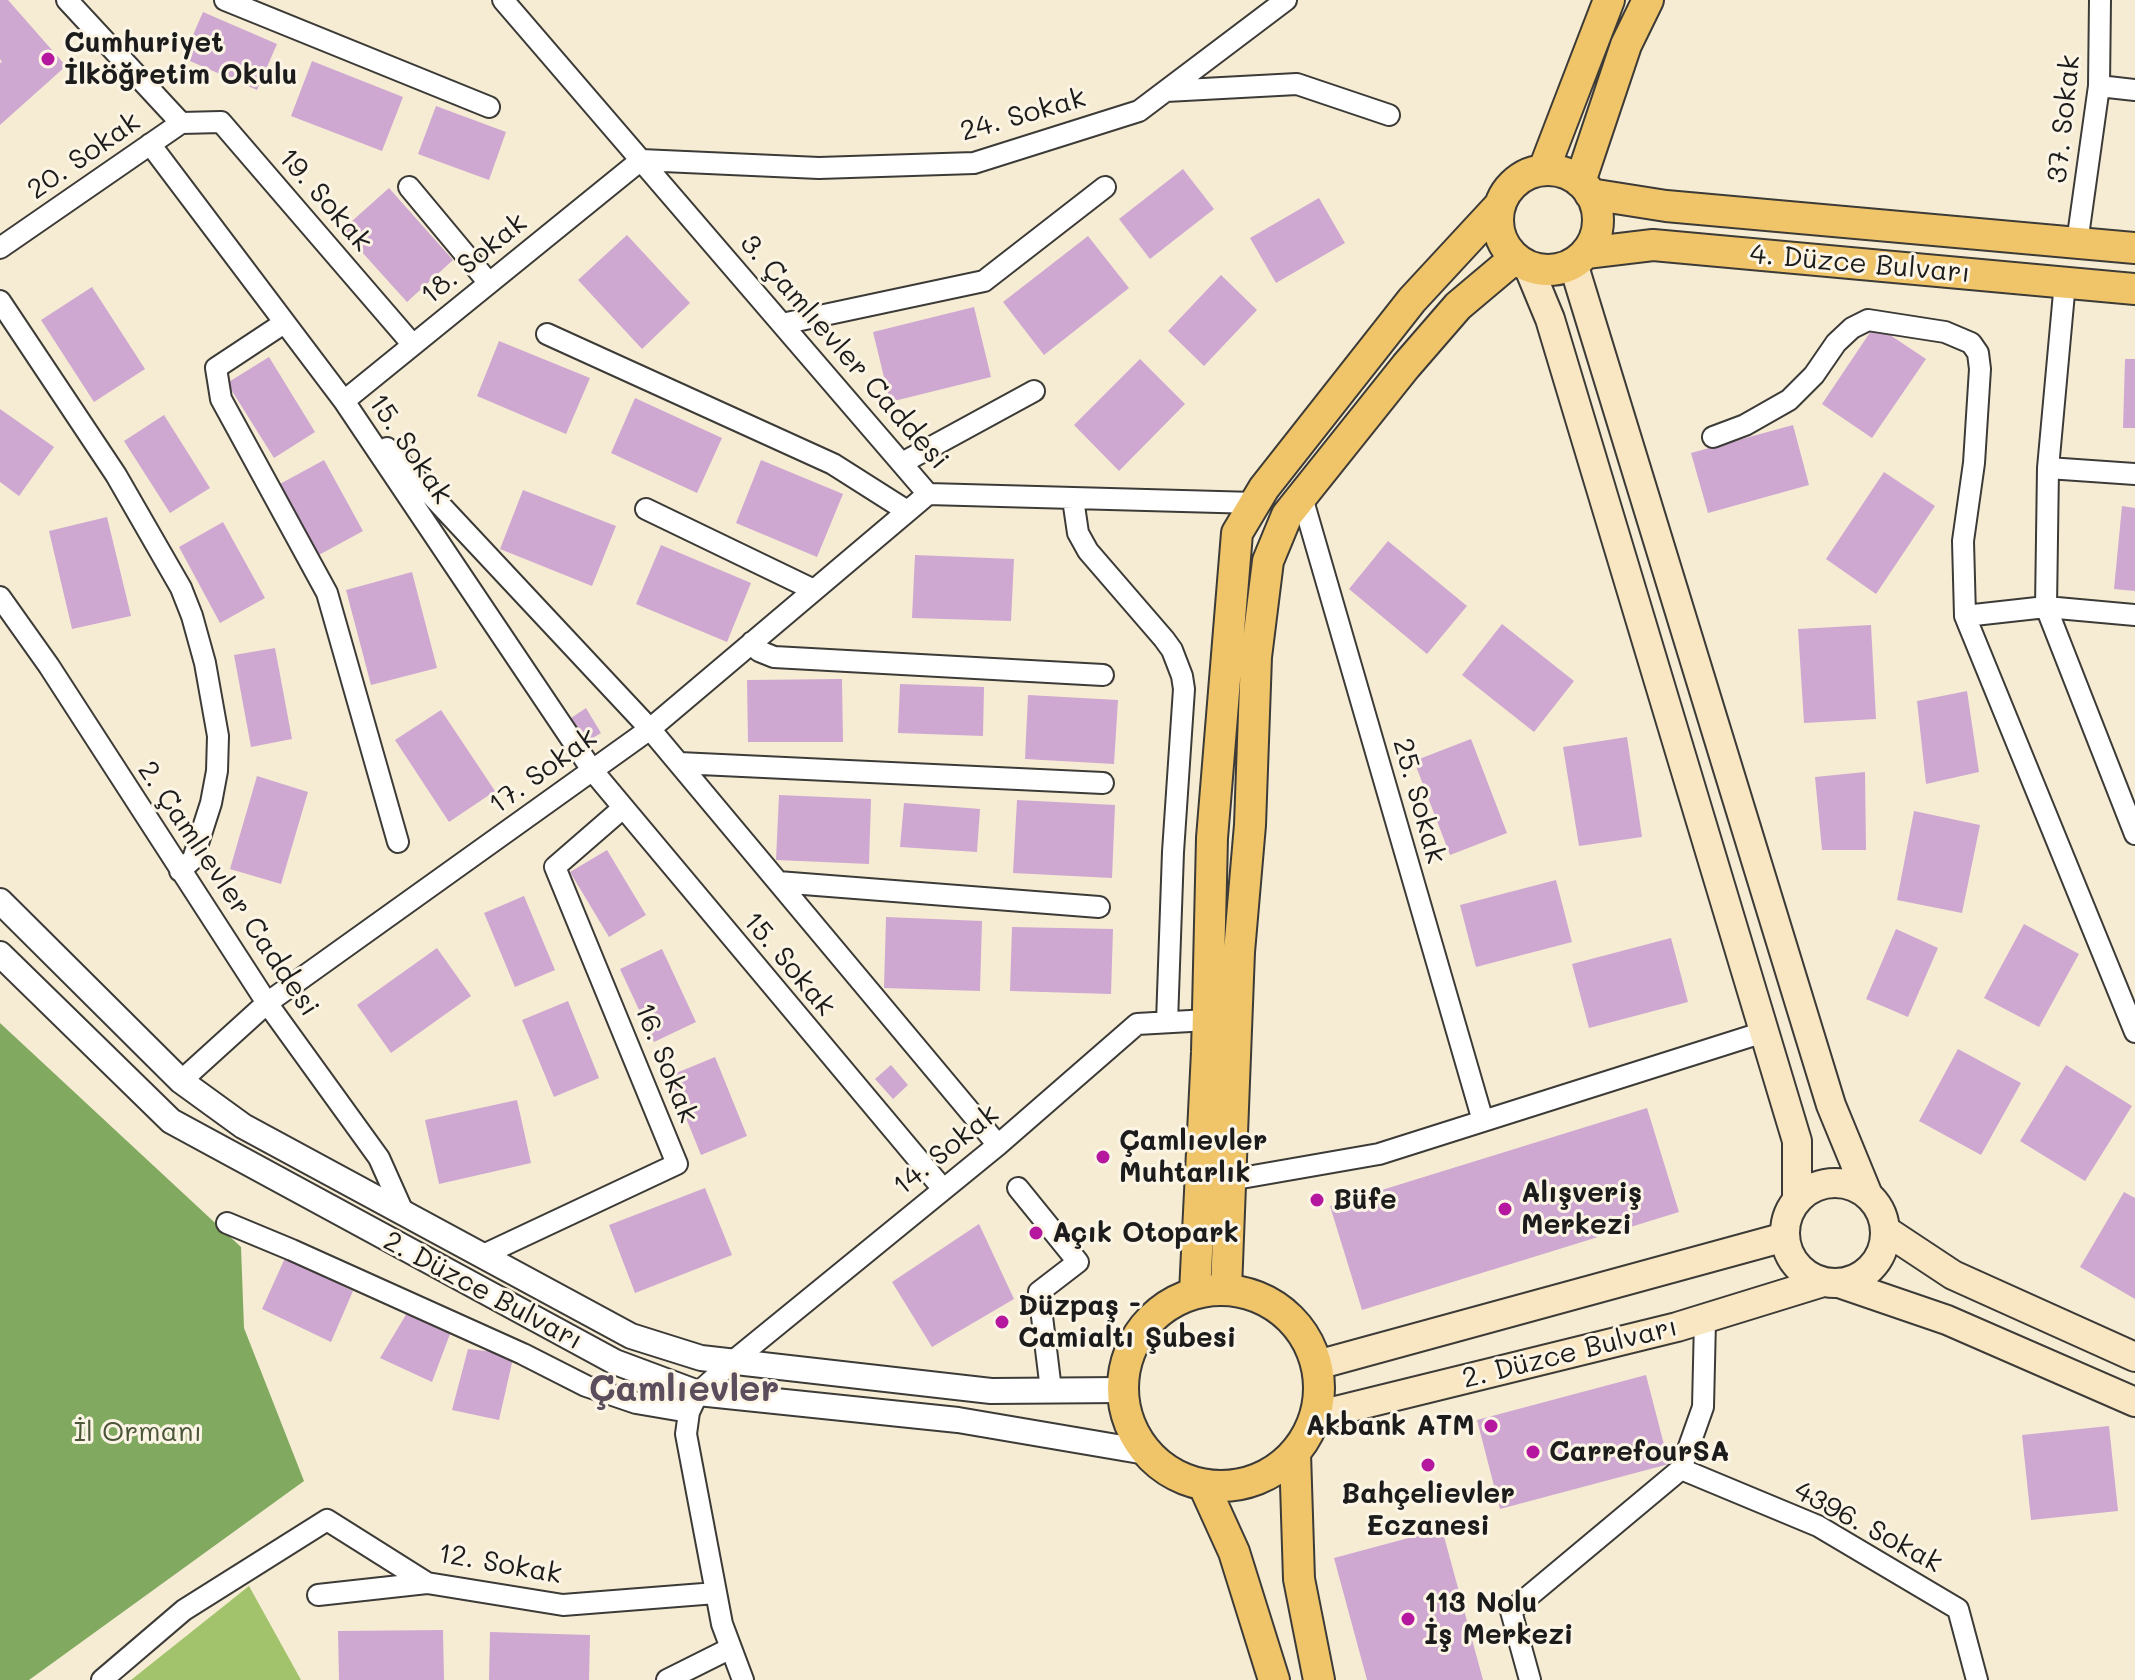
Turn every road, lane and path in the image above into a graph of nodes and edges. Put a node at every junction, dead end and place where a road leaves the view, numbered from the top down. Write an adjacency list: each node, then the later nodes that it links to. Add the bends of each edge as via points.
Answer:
1 (67, 0): 13 (street, 20. Sokak)
2 (225, 0): 11 (street)
3 (503, 0): 15 (street, 3. Çamlıevler Caddesi)
4 (1286, 0): 10 (street, 24. Sokak)
5 (1609, 0): 16 (main road)
6 (1648, 0): 19 (main road, via 1626,45)
7 (2100, 0): 8 (street, 37. Sokak)
8 (2099, 86): 9 (street); 21 (street, 37. Sokak)
9 (2135, 90)
10 (1166, 91): 12 (street, via 1297,84); 15 (street, 24. Sokak, via 1139,111 974,163 819,168)
11 (489, 107)
12 (1389, 115)
13 (181, 123): 14 (street, 20. Sokak); 33 (street, 19. Sokak, via 221,122)
14 (150, 144): 22 (street, 20. Sokak); 30 (street)
15 (641, 160): 27 (street, 18. Sokak); 31 (street, 3. Çamlıevler Caddesi)
16 (1544, 169): 19 (main road, via 1569,174); 20 (main road, via 1516,180)
17 (409, 187): 27 (street)
18 (1105, 187): 31 (street, via 984,281)
19 (1585, 188): 21 (main road, 4. Düzce Bulvarı, via 1666,206); 24 (main road, via 1598,224)
20 (1500, 205): 25 (main road, via 1499,234); 43 (main road, via 1412,300)
21 (2077, 243): 23 (main road, 4. Düzce Bulvarı)
22 (0, 248)
23 (2135, 248)
24 (1580, 258): 25 (main road, via 1559,269); 26 (main road, 4. Düzce Bulvarı, via 1653,245); 76 (main road, via 1831,1105)
25 (1521, 262): 41 (main road, via 1458,306); 68 (main road, via 1550,319)
26 (2065, 282): 28 (main road, 4. Düzce Bulvarı); 38 (street)
27 (489, 283): 33 (street, 18. Sokak)
28 (2135, 289)
29 (0, 301): 60 (street, via 116,475 192,616 218,736 217,771 193,859)
30 (284, 323): 35 (street); 59 (street, via 216,368 221,399 327,593)
31 (782, 324): 37 (street, 3. Çamlıevler Caddesi)
32 (547, 334): 45 (street, via 833,464)
33 (413, 345): 35 (street, 18. Sokak)
34 (1034, 391): 37 (street)
35 (344, 401): 53 (street, 15. Sokak); 55 (street, 15. Sokak)
36 (1713, 437): 50 (street, via 1789,400 1836,343 1868,320 1945,332 1971,343 1980,369 1963,541)
37 (902, 463): 40 (street, 3. Çamlıevler Caddesi)
38 (2048, 468): 39 (street); 48 (street)
39 (2135, 474)
40 (928, 494): 42 (street, 3. Çamlıevler Caddesi); 45 (street, 17. Sokak)
41 (1302, 497): 71 (street, 25. Sokak); 73 (main road, via 1287,515 1268,561 1256,657)
42 (1073, 499): 43 (street, 3. Çamlıevler Caddesi); 67 (street, via 1078,533 1088,551 1164,639 1182,676)
43 (1255, 503): 66 (main road, via 1237,533 1212,838)
44 (646, 509): 46 (street)
45 (907, 511): 46 (street, 17. Sokak)
46 (814, 590): 51 (street, 17. Sokak)
47 (0, 597): 60 (street, 2. Çamlıevler Caddesi)
48 (2046, 607): 49 (street); 50 (street); 58 (street)
49 (2135, 615)
50 (1965, 616): 69 (street)
51 (752, 642): 52 (street, via 774,657); 53 (street, 17. Sokak)
52 (1103, 675)
53 (650, 729): 54 (street, 15. Sokak); 55 (street, 17. Sokak)
54 (679, 763): 56 (street); 61 (street, 15. Sokak)
55 (592, 770): 57 (street, 15. Sokak); 65 (street, 17. Sokak)
56 (1103, 783)
57 (623, 808): 75 (street, 15. Sokak); 82 (street, 16. Sokak, via 555,867 677,1164)
58 (2135, 834)
59 (398, 842)
60 (180, 871): 65 (street, 2. Çamlıevler Caddesi)
61 (778, 882): 63 (street); 72 (street, 15. Sokak)
62 (0, 901): 70 (street, 2. Düzce Bulvarı)
63 (1099, 907)
64 (0, 954): 93 (street, 2. Düzce Bulvarı, via 171,1121)
65 (267, 1003): 70 (street, 17. Sokak); 78 (street, 2. Çamlıevler Caddesi, via 379,1158)
66 (1208, 1020): 67 (street, 14. Sokak); 85 (main road)
67 (1167, 1022): 72 (street, 14. Sokak, via 1137,1024)
68 (1764, 1032): 71 (street); 77 (main road, via 1797,1141)
69 (2135, 1032)
70 (181, 1081): 78 (street, 2. Düzce Bulvarı, via 243,1126)
71 (1483, 1121): 73 (street, via 1379,1154)
72 (998, 1145): 75 (street, 14. Sokak)
73 (1230, 1180): 84 (main road)
74 (1018, 1188): 90 (street, via 1078,1262 1039,1292)
75 (943, 1189): 88 (street, 14. Sokak)
76 (1868, 1195): 77 (main road, via 1839,1183 1824,1184); 80 (main road)
77 (1797, 1200): 81 (main road, via 1785,1224)
78 (404, 1214): 82 (street, 2. Düzce Bulvarı)
79 (227, 1223): 93 (street, via 586,1386 636,1403)
80 (1885, 1230): 83 (main road, via 1878,1260 1867,1272); 87 (main road, via 1953,1275)
81 (1785, 1237): 83 (main road, via 1797,1266); 89 (main road, 2. Düzce Bulvarı)
82 (481, 1256): 88 (street, 2. Düzce Bulvarı, via 631,1336)
83 (1831, 1283): 86 (main road, 2. Düzce Bulvarı); 92 (main road, via 1947,1320)
84 (1226, 1289): 85 (main road); 89 (main road, via 1257,1295 1284,1312 1305,1335)
85 (1195, 1292): 91 (main road, via 1165,1306 1142,1328 1127,1358)
86 (1705, 1320): 94 (main road, 2. Düzce Bulvarı); 97 (street, via 1703,1407)
87 (2135, 1357)
88 (732, 1362): 90 (street, 2. Düzce Bulvarı, via 991,1391); 93 (street, 14. Sokak)
89 (1317, 1365): 94 (main road, via 1320,1396)
90 (1051, 1390): 91 (street, 2. Düzce Bulvarı)
91 (1122, 1390): 95 (main road, via 1129,1423)
92 (2135, 1402)
93 (694, 1403): 95 (street, 2. Düzce Bulvarı, via 958,1420); 100 (street, via 686,1434)
94 (1315, 1416): 96 (main road)
95 (1146, 1452): 98 (main road, via 1172,1474)
96 (1295, 1453): 98 (main road, via 1269,1475 1237,1486); 107 (main road, via 1299,1579)
97 (1681, 1469): 108 (street, via 1511,1611); 109 (street, 4396. Sokak, via 1818,1526 1958,1609)
98 (1204, 1486): 106 (main road, via 1234,1552)
99 (427, 1583): 100 (street, 12. Sokak, via 563,1605); 101 (street); 103 (street, 12. Sokak, via 327,1520 184,1610)
100 (716, 1593): 102 (street)
101 (318, 1595)
102 (731, 1648): 104 (street); 105 (street)
103 (102, 1680)
104 (667, 1680)
105 (743, 1680)
106 (1274, 1680)
107 (1319, 1680)
108 (1530, 1680)
109 (1977, 1680)

